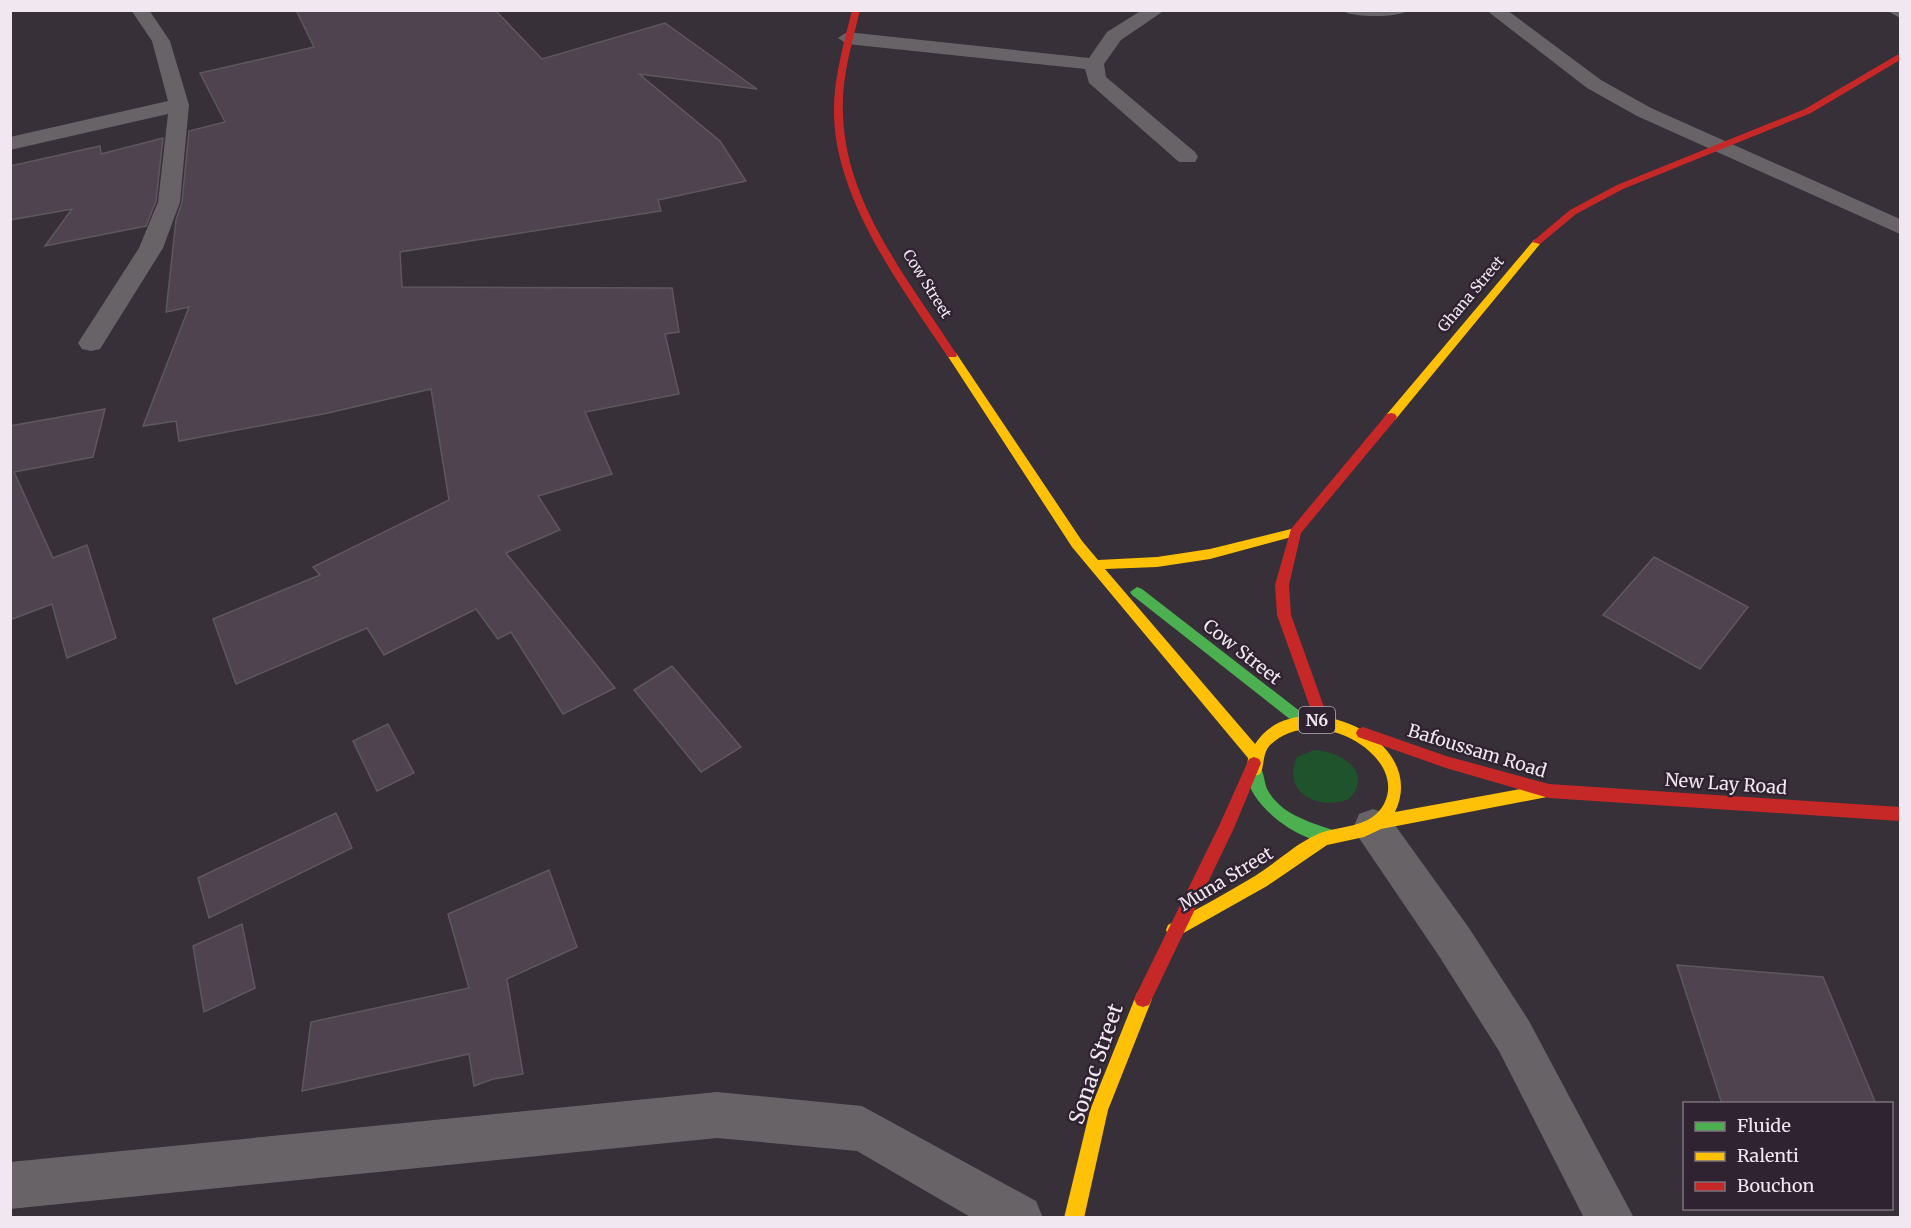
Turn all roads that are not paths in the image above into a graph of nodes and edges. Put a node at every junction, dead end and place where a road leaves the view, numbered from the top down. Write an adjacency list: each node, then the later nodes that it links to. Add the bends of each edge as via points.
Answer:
1 (140, 10): 12 (street, via 160,41)
2 (855, 10): 9 (main road, Cow Street)
3 (1156, 10): 11 (street, via 1114,36)
4 (1351, 10): 5 (street)
5 (1399, 10)
6 (1495, 10): 14 (street, via 1594,84)
7 (1895, 10): 8 (street)
8 (1900, 13)
9 (847, 38): 11 (street); 19 (main road, Cow Street, via 839,125 845,162 875,231 970,387)
10 (1900, 57): 14 (main road, Ghana Street, via 1808,111)
11 (1094, 64): 15 (street, via 1095,79)
12 (179, 105): 13 (street); 17 (street, via 169,202 151,248)
13 (10, 144)
14 (1720, 148): 16 (street); 18 (main road, Ghana Street, via 1611,192 1573,212 1534,245)
15 (1187, 157)
16 (1900, 227)
17 (91, 343)
18 (1295, 532): 20 (main road, via 1200,556); 22 (main road, Ghana Street, via 1282,585 1284,615)
19 (1077, 544): 20 (main road, Cow Street); 24 (main road, Cow Street)
20 (1102, 564): 21 (main road, Cow Street)
21 (1300, 720): 22 (main road, N6); 24 (main road, N6, via 1272,732 1261,743)
22 (1322, 721): 23 (main road, N6)
23 (1337, 724): 25 (main road, Bafoussam Road / N6, via 1446,762); 27 (main road, N6, via 1359,734 1390,767 1394,787 1391,806)
24 (1254, 759): 28 (main road, N6, via 1256,782 1267,802 1284,818 1306,830); 29 (main road, Muna Street / N6, via 1226,828)
25 (1549, 791): 26 (main road, New Lay Road / N6); 27 (main road, Bafoussam Road / N6)
26 (1900, 814)
27 (1376, 824): 28 (main road, N6, via 1353,834); 33 (street, via 1514,1036)
28 (1330, 836): 29 (main road, Muna Street / N6)
29 (1174, 930): 32 (main road, Sonac Street / N6, via 1138,1008 1100,1110)
30 (10, 1186): 31 (street, via 717,1115 862,1129)
31 (1019, 1218)
32 (1074, 1218)
33 (1610, 1218)

